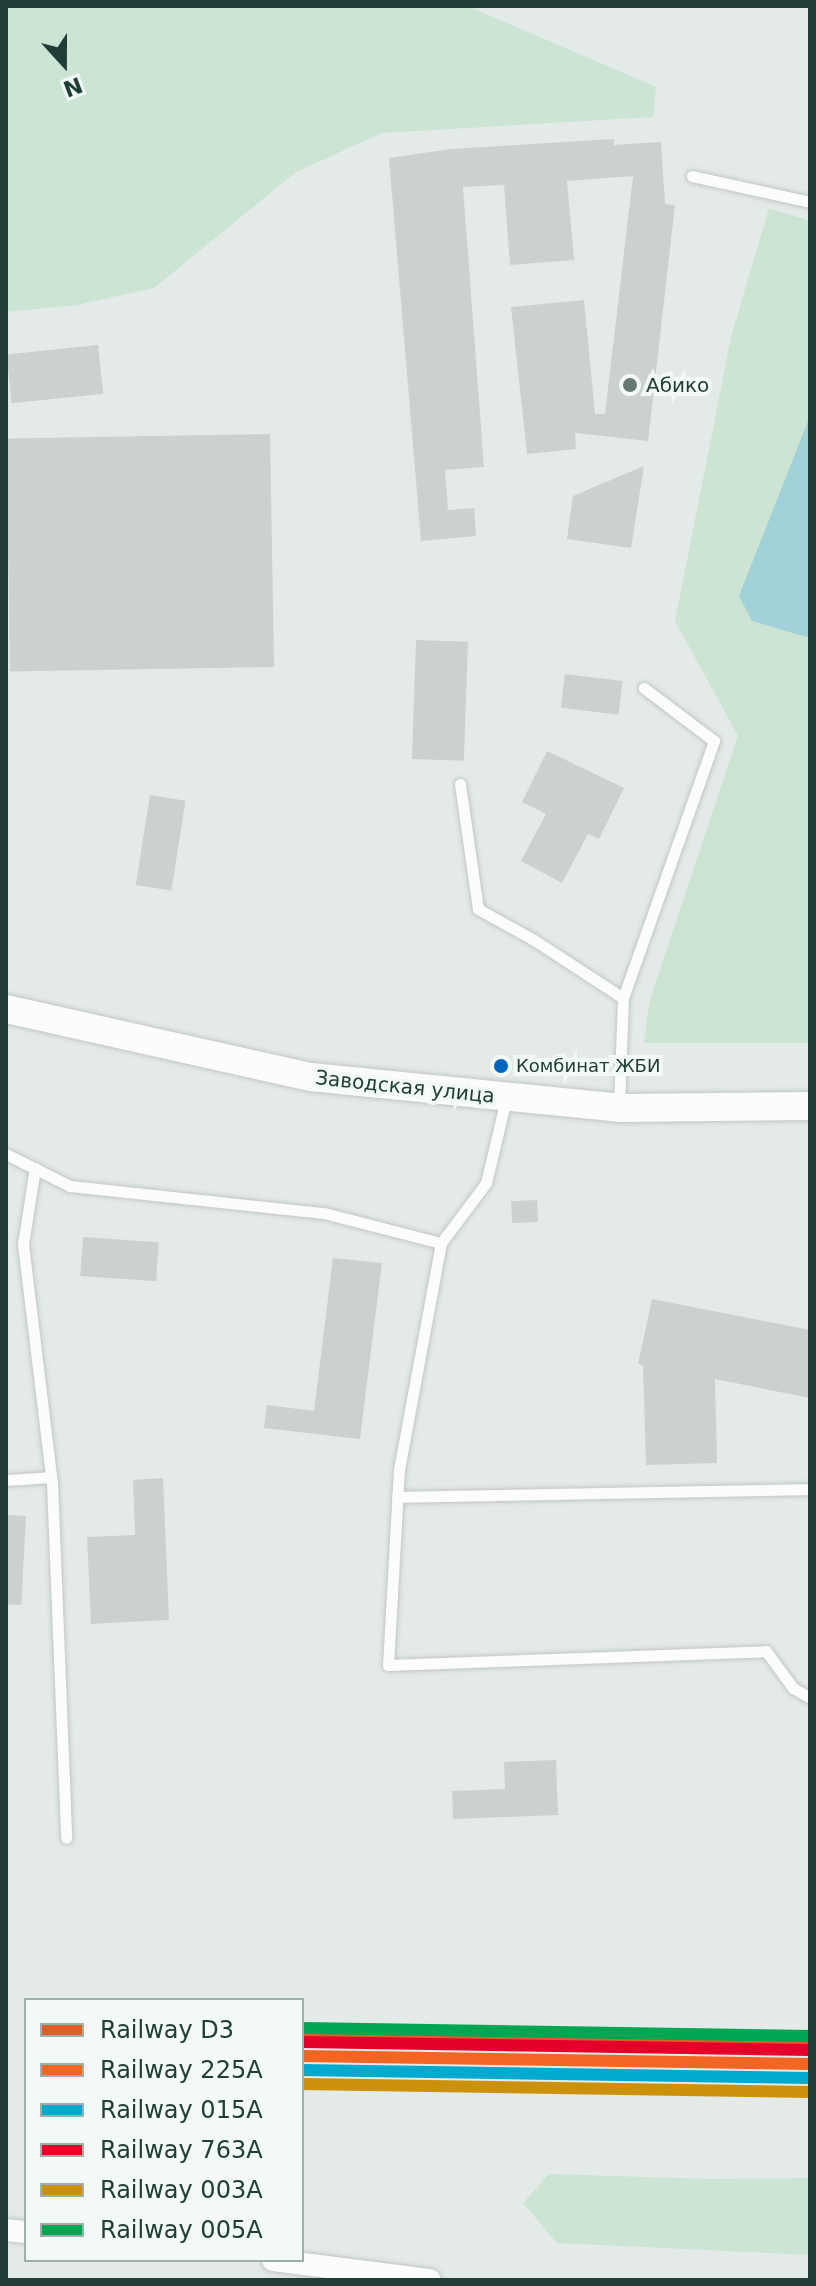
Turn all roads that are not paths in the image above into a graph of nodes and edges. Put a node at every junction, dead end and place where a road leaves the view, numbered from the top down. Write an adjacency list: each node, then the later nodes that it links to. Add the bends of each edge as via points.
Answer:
1 (692, 176): 2 (lane)
2 (810, 202)
3 (644, 688): 5 (lane, via 714,741)
4 (460, 784): 5 (lane, via 478,909)
5 (623, 998): 9 (lane)
6 (6, 1009): 7 (street, Заводская улица, via 311,1077)
7 (507, 1098): 9 (street, Заводская улица); 12 (lane, via 486,1183)
8 (810, 1106): 9 (street, Заводская улица)
9 (619, 1108)
10 (6, 1154): 11 (lane)
11 (35, 1168): 12 (lane, via 70,1186 324,1213); 13 (lane, via 23,1244)
12 (441, 1243): 16 (lane)
13 (51, 1477): 14 (lane); 18 (lane)
14 (6, 1480)
15 (810, 1489): 16 (lane)
16 (397, 1497): 17 (lane, via 388,1665 766,1651 793,1688)
17 (810, 1698)
18 (66, 1838)
19 (289, 2262): 20 (street)
20 (430, 2280)

